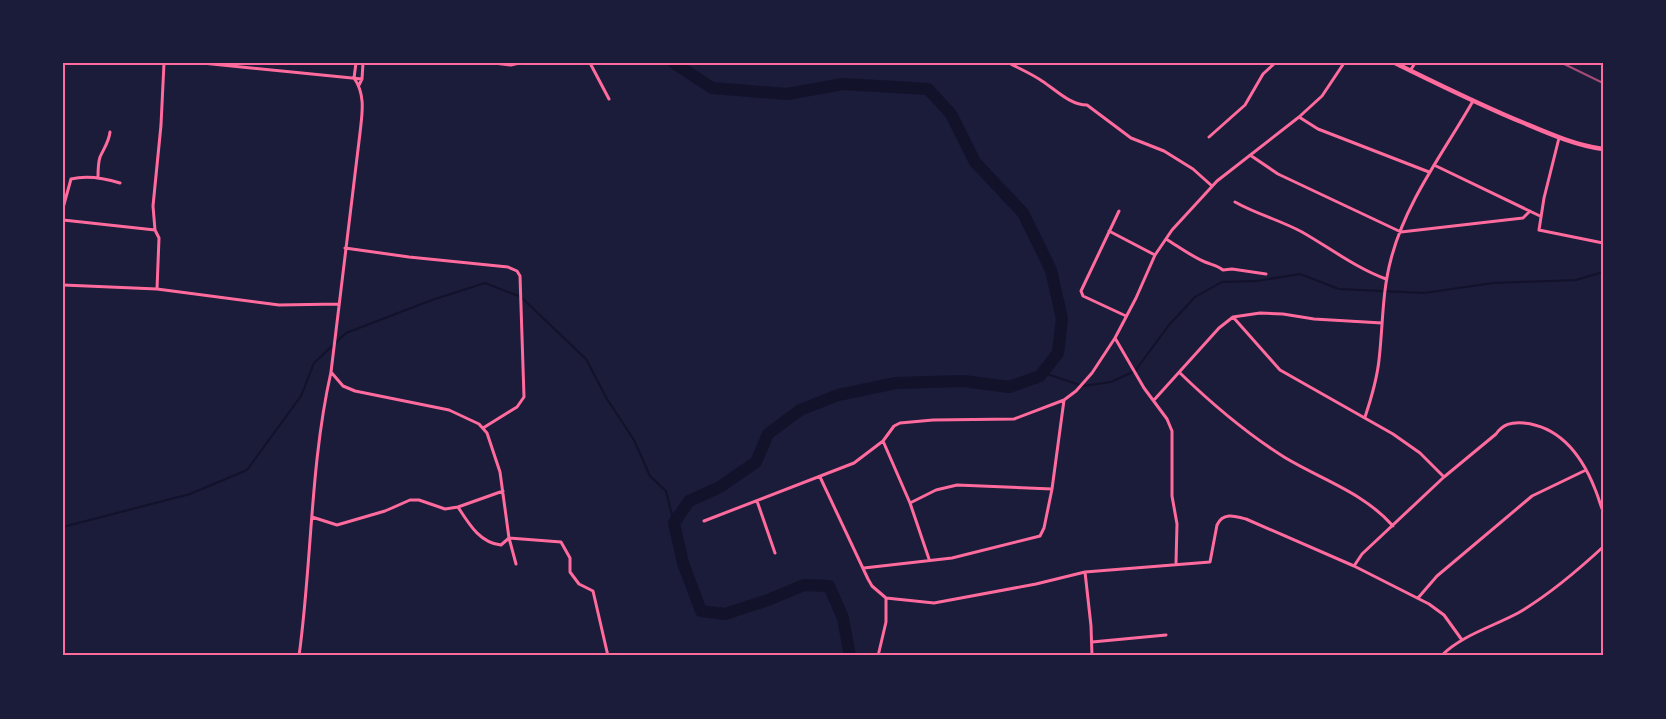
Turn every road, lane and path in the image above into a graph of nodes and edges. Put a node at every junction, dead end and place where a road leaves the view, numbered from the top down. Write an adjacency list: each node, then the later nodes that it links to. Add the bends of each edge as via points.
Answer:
1 (164, 63): 38 (street, via 153,206)
2 (202, 63): 13 (street)
3 (356, 63): 16 (street)
4 (363, 63): 17 (street)
5 (494, 63): 6 (street)
6 (519, 63)
7 (590, 63): 19 (street)
8 (1009, 63): 31 (street, via 1079,105 1087,105 1131,138 1202,175)
9 (1275, 63): 23 (street, via 1263,74 1245,105)
10 (1344, 63): 21 (street, via 1322,96)
11 (1395, 63): 15 (highway)
12 (1415, 63): 15 (street)
13 (226, 64): 14 (street)
14 (234, 64): 16 (street)
15 (1410, 71): 20 (highway)
16 (354, 78): 17 (street); 18 (street)
17 (362, 79): 18 (street)
18 (359, 86): 43 (street, via 363,103)
19 (609, 99)
20 (1473, 101): 24 (highway); 27 (street)
21 (1299, 117): 26 (street); 28 (street, via 1318,129)
22 (110, 132): 29 (street, via 101,154)
23 (1209, 137)
24 (1559, 138): 25 (highway); 36 (street)
25 (1603, 149)
26 (1250, 155): 31 (street); 40 (street, via 1278,174)
27 (1434, 165): 28 (street); 35 (street)
28 (1429, 172): 40 (street)
29 (98, 178): 30 (street); 33 (street, via 71,179)
30 (120, 183)
31 (1212, 186): 41 (street)
32 (1235, 201): 46 (street, via 1254,213 1281,221)
33 (63, 208)
34 (1119, 211): 39 (street)
35 (1530, 211): 36 (street); 40 (street, via 1523,218)
36 (1540, 216): 42 (street, via 1542,232)
37 (63, 220): 38 (street)
38 (155, 230): 48 (street, via 159,238)
39 (1109, 231): 44 (street); 50 (street, via 1081,294)
40 (1401, 232): 46 (street)
41 (1166, 239): 44 (street); 45 (street, via 1223,270)
42 (1603, 243)
43 (345, 248): 49 (street); 59 (street, via 498,265 518,271 524,397)
44 (1155, 255): 50 (street)
45 (1266, 274)
46 (1386, 279): 52 (street)
47 (63, 285): 48 (street)
48 (157, 290): 49 (street, via 279,305)
49 (338, 304): 54 (street)
50 (1126, 316): 53 (street)
51 (1233, 318): 52 (street, via 1260,313); 55 (street, via 1219,328); 58 (street, via 1280,370)
52 (1382, 324): 58 (street, via 1378,370)
53 (1115, 338): 56 (street, via 1083,386); 57 (street)
54 (331, 372): 59 (street, via 343,386 355,391 449,410); 70 (street, via 323,404)
55 (1180, 373): 57 (street); 72 (street, via 1251,434 1366,501)
56 (1064, 400): 60 (street, via 1022,418 900,423); 64 (street)
57 (1154, 400): 77 (street, via 1172,431)
58 (1365, 417): 63 (street, via 1420,453)
59 (483, 428): 65 (street, via 493,448)
60 (883, 441): 62 (street, via 854,463); 67 (street)
61 (1586, 470): 63 (street, via 1556,433 1518,422 1501,427); 69 (street); 83 (street, via 1532,496 1437,576)
62 (820, 476): 66 (street); 80 (street)
63 (1444, 477): 72 (street)
64 (1052, 489): 67 (street, via 957,485 936,490); 76 (street, via 1044,528 1036,539 952,558)
65 (503, 491): 68 (street); 73 (street)
66 (757, 501): 71 (street); 75 (street)
67 (910, 504): 76 (street)
68 (458, 507): 70 (street, via 445,509 417,500 337,525); 73 (street, via 473,530 488,540 501,544)
69 (1603, 511)
70 (312, 517): 87 (street)
71 (704, 521)
72 (1392, 526): 79 (street)
73 (508, 538): 78 (street); 88 (street, via 561,542 570,558 570,572 579,584 593,591)
74 (1603, 547): 85 (street, via 1576,572 1518,612)
75 (775, 553)
76 (929, 559): 80 (street)
77 (1176, 563): 79 (street, via 1210,562 1217,525 1228,516 1246,519); 81 (street)
78 (516, 564)
79 (1354, 566): 83 (street)
80 (864, 568): 82 (street, via 872,586)
81 (1085, 572): 82 (street, via 934,603); 86 (street)
82 (886, 598): 89 (street, via 886,622)
83 (1418, 598): 85 (street, via 1444,615)
84 (1166, 636): 86 (street)
85 (1461, 640): 91 (street)
86 (1092, 642): 90 (street)
87 (299, 656)
88 (608, 656)
89 (878, 656)
90 (1092, 656)
91 (1441, 656)

